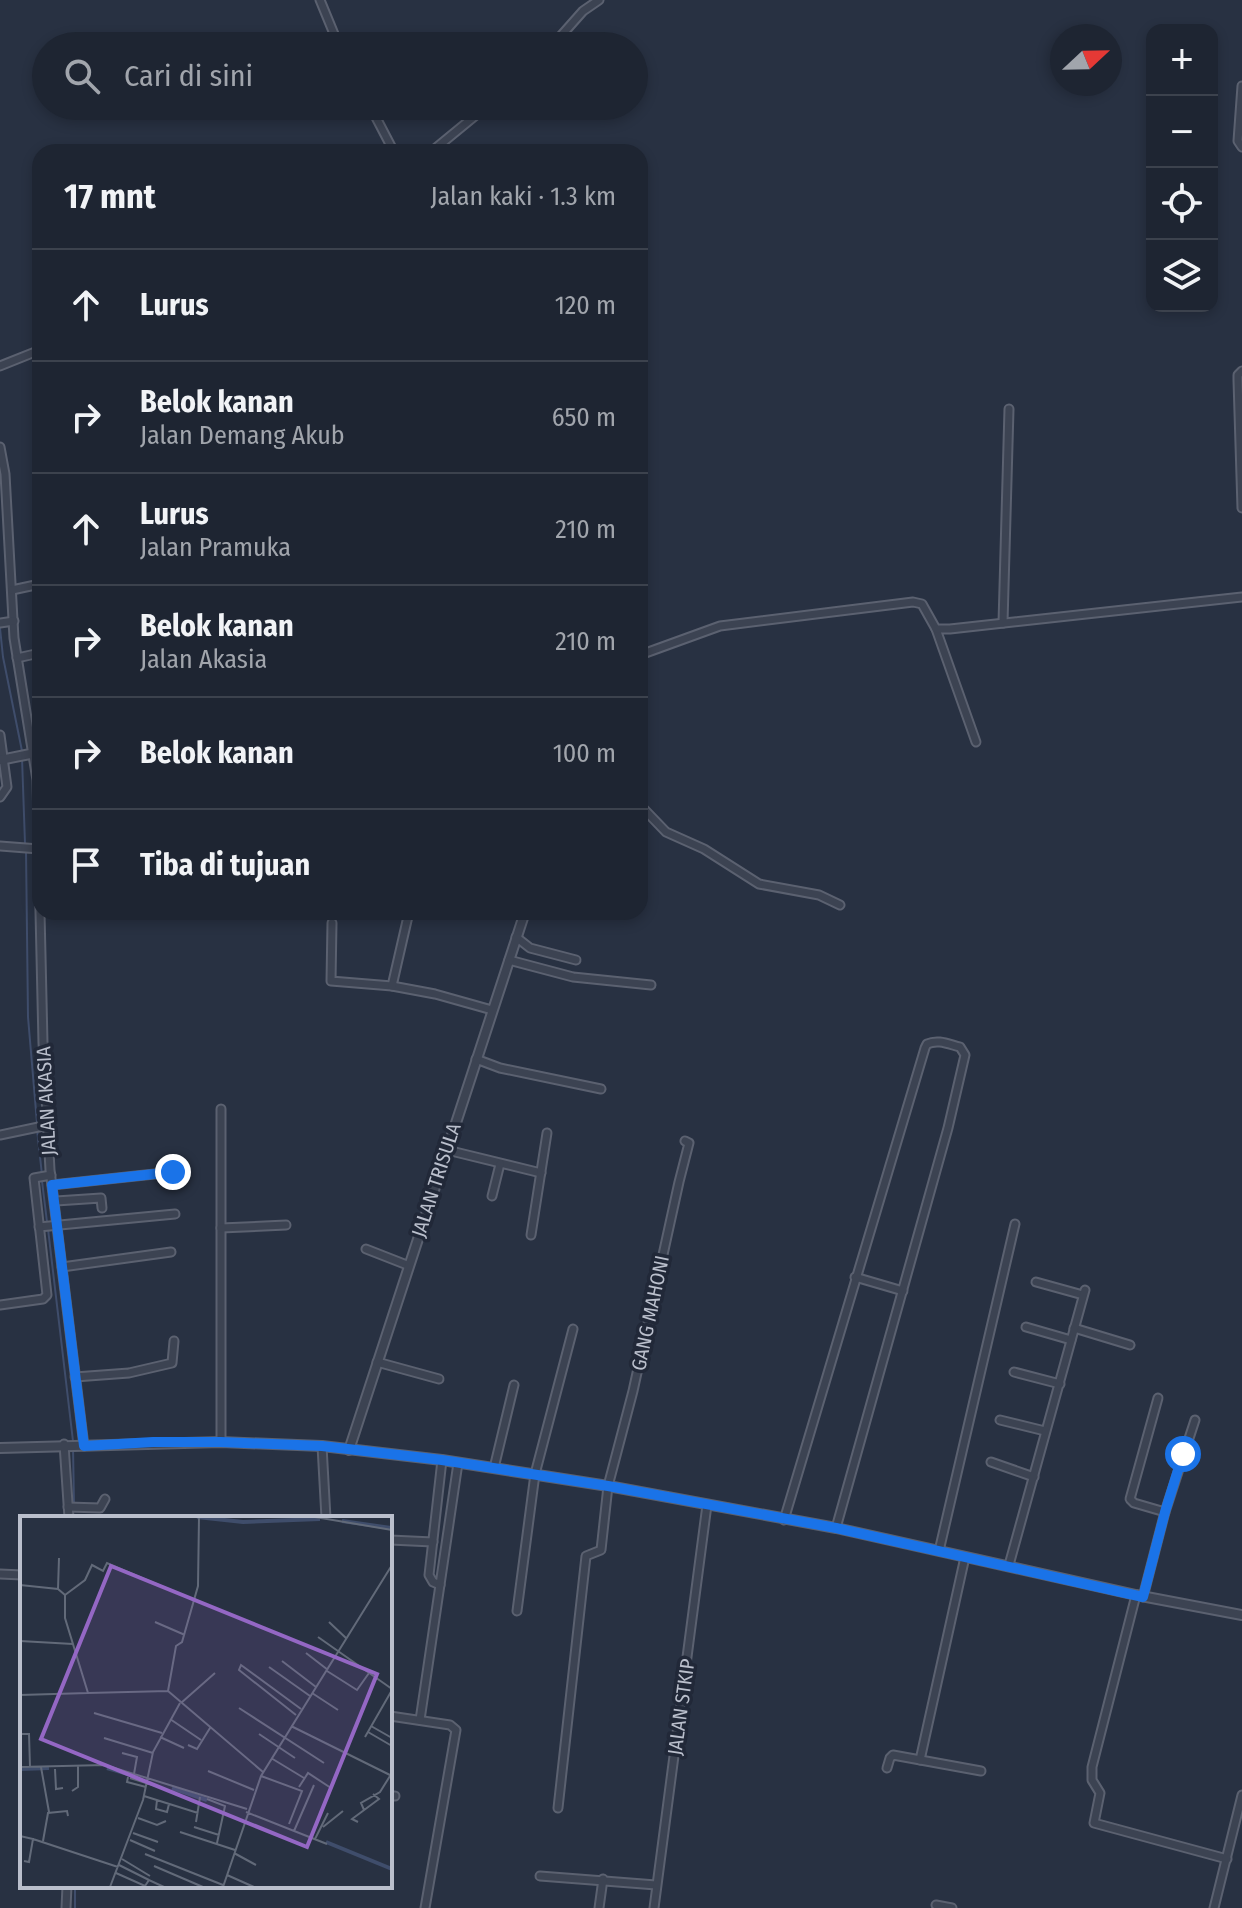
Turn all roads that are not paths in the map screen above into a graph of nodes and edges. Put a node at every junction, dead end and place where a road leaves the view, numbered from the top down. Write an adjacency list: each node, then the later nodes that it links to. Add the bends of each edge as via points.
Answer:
1 (320, 0): 3 (street)
2 (599, 0): 4 (street)
3 (333, 32)
4 (564, 32)
5 (1242, 86): 10 (street)
6 (377, 120): 8 (street)
7 (470, 120): 9 (street)
8 (390, 144)
9 (441, 144)
10 (1242, 147)
11 (32, 353): 12 (street)
12 (0, 366)
13 (1242, 371): 16 (street)
14 (1009, 409): 24 (street)
15 (0, 447): 17 (street, JALAN AKASIA)
16 (1242, 508)
17 (4, 531): 18 (street, JALAN AKASIA)
18 (11, 571): 19 (street); 21 (street, JALAN AKASIA)
19 (1, 572)
20 (32, 586): 21 (street)
21 (12, 590): 23 (street, JALAN AKASIA)
22 (1242, 597): 24 (street)
23 (7, 622): 28 (street, JALAN AKASIA)
24 (1003, 623): 25 (street)
25 (938, 629): 26 (street, via 922,604 913,602 720,626); 31 (street)
26 (648, 652)
27 (32, 655): 28 (street)
28 (17, 658): 29 (street, JALAN AKASIA)
29 (32, 733)
30 (0, 735): 33 (street)
31 (976, 742)
32 (32, 754): 33 (street)
33 (2, 760): 34 (street, via 7,787)
34 (0, 797)
35 (648, 813): 39 (street, via 666,832 759,884 819,895)
36 (0, 833): 37 (street)
37 (1, 846): 38 (street)
38 (32, 848)
39 (840, 905)
40 (39, 920): 53 (street, JALAN AKASIA)
41 (407, 920): 48 (street)
42 (522, 920): 44 (street, JALAN TRISULA)
43 (332, 923): 48 (street, via 331,981)
44 (516, 937): 45 (street, JALAN TRISULA); 46 (street, via 530,948)
45 (509, 960): 47 (street, via 573,977); 49 (street, JALAN TRISULA)
46 (576, 960)
47 (651, 985)
48 (392, 986): 49 (street)
49 (492, 1010): 50 (street, JALAN TRISULA)
50 (476, 1059): 51 (street); 57 (street, JALAN TRISULA)
51 (601, 1089)
52 (221, 1109): 71 (street)
53 (46, 1125): 55 (street); 61 (street, JALAN AKASIA)
54 (547, 1133): 60 (street)
55 (0, 1135)
56 (685, 1141): 108 (street, GANG MAHONI, via 689,1149)
57 (447, 1150): 58 (street); 75 (street, JALAN TRISULA)
58 (500, 1164): 60 (street); 63 (street)
59 (173, 1172): 62 (street)
60 (541, 1173): 72 (street)
61 (49, 1175): 62 (street, JALAN AKASIA); 70 (street, via 34,1178)
62 (52, 1185): 64 (street, JALAN AKASIA)
63 (492, 1196)
64 (56, 1201): 65 (street, via 101,1198); 68 (street, JALAN AKASIA)
65 (102, 1208)
66 (175, 1214): 68 (street)
67 (1015, 1224): 119 (street)
68 (57, 1225): 70 (street); 76 (street, JALAN AKASIA)
69 (286, 1225): 71 (street)
70 (39, 1227): 80 (street, via 46,1298)
71 (221, 1228): 97 (street)
72 (531, 1235)
73 (366, 1249): 75 (street)
74 (171, 1252): 76 (street)
75 (407, 1265): 87 (street, JALAN TRISULA)
76 (62, 1267): 89 (street, JALAN AKASIA)
77 (855, 1277): 79 (street); 79 (street, via 927,1044 960,1047 965,1055); 115 (street)
78 (1036, 1282): 82 (street, via 1084,1292)
79 (903, 1291): 116 (street)
80 (0, 1305)
81 (1026, 1327): 84 (street)
82 (1074, 1328): 84 (street); 86 (street)
83 (573, 1329): 106 (street)
84 (1071, 1340): 91 (street)
85 (174, 1341): 89 (street, via 172,1363)
86 (1130, 1345)
87 (377, 1362): 90 (street); 101 (street, JALAN TRISULA)
88 (1014, 1372): 91 (street)
89 (75, 1377): 98 (street, JALAN AKASIA)
90 (439, 1379)
91 (1060, 1384): 96 (street)
92 (514, 1385): 105 (street)
93 (1158, 1398): 112 (street, via 1130,1499)
94 (1000, 1420): 96 (street)
95 (1195, 1420): 112 (street)
96 (1045, 1431): 107 (street)
97 (221, 1442): 98 (street); 99 (street)
98 (75, 1446): 100 (street); 111 (street, JALAN AKASIA)
99 (322, 1446): 101 (street); 114 (street)
100 (0, 1448)
101 (349, 1450): 102 (street)
102 (442, 1460): 104 (street); 118 (street)
103 (991, 1462): 107 (street)
104 (458, 1463): 105 (street); 124 (street)
105 (494, 1468): 106 (street)
106 (535, 1474): 108 (street); 126 (street)
107 (1034, 1477): 121 (street)
108 (608, 1486): 110 (street); 134 (street, GANG MAHONI, via 601,1550 586,1556)
109 (105, 1499): 111 (street, via 100,1508)
110 (711, 1506): 115 (street); 138 (street, JALAN STKIP)
111 (74, 1508): 113 (street, JALAN AKASIA)
112 (1165, 1512): 125 (street)
113 (70, 1516)
114 (326, 1516)
115 (784, 1520): 116 (street)
116 (836, 1528): 119 (street)
117 (392, 1540): 118 (street)
118 (433, 1542): 124 (street, via 429,1575)
119 (939, 1551): 120 (street)
120 (965, 1557): 121 (street); 130 (street)
121 (1009, 1565): 125 (street)
122 (0, 1574): 123 (street)
123 (20, 1575)
124 (440, 1585): 129 (street)
125 (1140, 1596): 127 (street); 135 (street, via 1092,1767 1100,1793 1094,1823)
126 (517, 1611)
127 (1242, 1615)
128 (392, 1716): 129 (street)
129 (420, 1720): 142 (street, via 450,1725 457,1733)
130 (920, 1760): 131 (street, via 893,1755); 132 (street)
131 (887, 1768)
132 (981, 1771)
133 (1242, 1795): 135 (street)
134 (558, 1808)
135 (1227, 1859): 146 (street)
136 (540, 1876): 137 (street)
137 (603, 1879): 138 (street); 143 (street)
138 (656, 1885): 144 (street, JALAN STKIP)
139 (67, 1888): 141 (street)
140 (936, 1905): 145 (street)
141 (66, 1908)
142 (425, 1908)
143 (599, 1908)
144 (654, 1908)
145 (952, 1908)
146 (1214, 1908)

